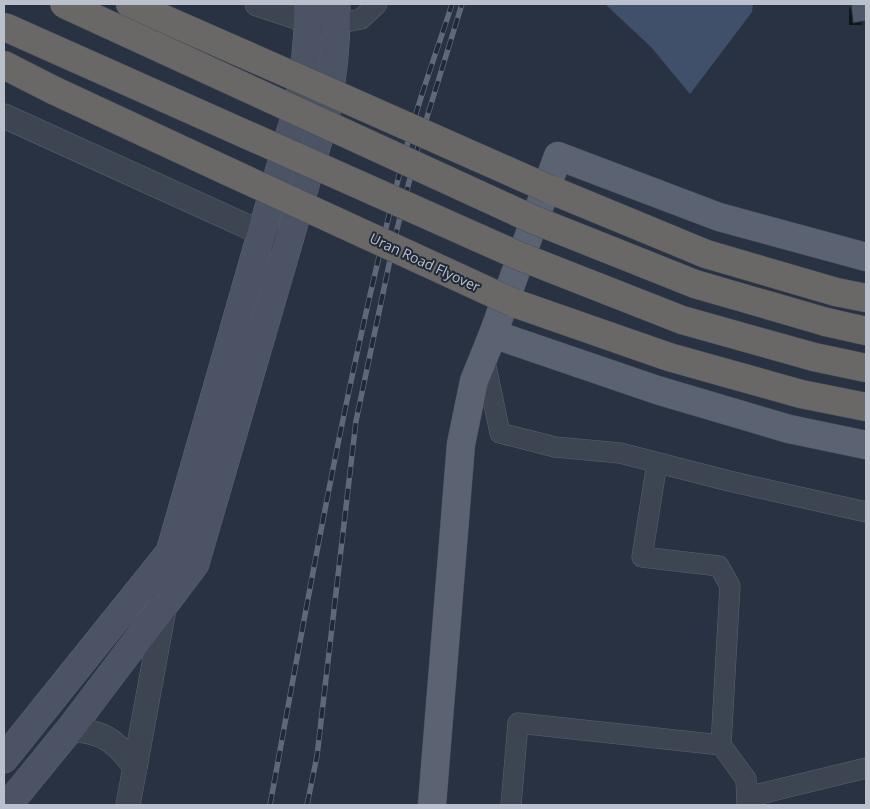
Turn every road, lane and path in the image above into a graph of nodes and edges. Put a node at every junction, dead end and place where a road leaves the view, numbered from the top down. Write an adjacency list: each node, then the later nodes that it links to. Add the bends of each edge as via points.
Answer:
1 (64, 4): 14 (highway, bridge, via 532,219 696,284)
2 (130, 4): 13 (highway, bridge, via 549,189 706,254)
3 (257, 4): 5 (street)
4 (377, 4): 6 (street, via 361,19)
5 (308, 12): 6 (street); 10 (main road, via 304,74 298,106)
6 (336, 14): 11 (main road, via 333,78 326,113)
7 (4, 26): 16 (highway, bridge, via 519,256 682,320)
8 (4, 65): 17 (highway, Uran Road Flyover, bridge, via 514,303 669,357 801,394)
9 (4, 116): 10 (street)
10 (261, 234): 11 (street); 21 (main road, via 170,552)
11 (288, 245): 22 (main road, via 195,564)
12 (866, 257): 15 (main road, via 719,217 558,156)
13 (866, 298)
14 (866, 331)
15 (488, 346): 18 (main road, via 789,428); 19 (street, via 500,433 555,447 620,453); 31 (main road, via 474,381 461,444)
16 (866, 368)
17 (866, 407)
18 (866, 445)
19 (657, 462): 20 (street); 24 (street, via 642,557 719,566 730,586)
20 (866, 512)
21 (144, 583): 22 (street); 25 (main road)
22 (165, 604): 23 (main road); 26 (street)
23 (70, 730): 26 (street, via 90,731 108,738 123,750); 29 (main road)
24 (721, 745): 28 (street, via 746,780); 32 (street, via 518,723)
25 (4, 759)
26 (135, 767): 30 (street)
27 (866, 768): 28 (street)
28 (747, 801)
29 (8, 805)
30 (128, 805)
31 (432, 805)
32 (511, 805)

